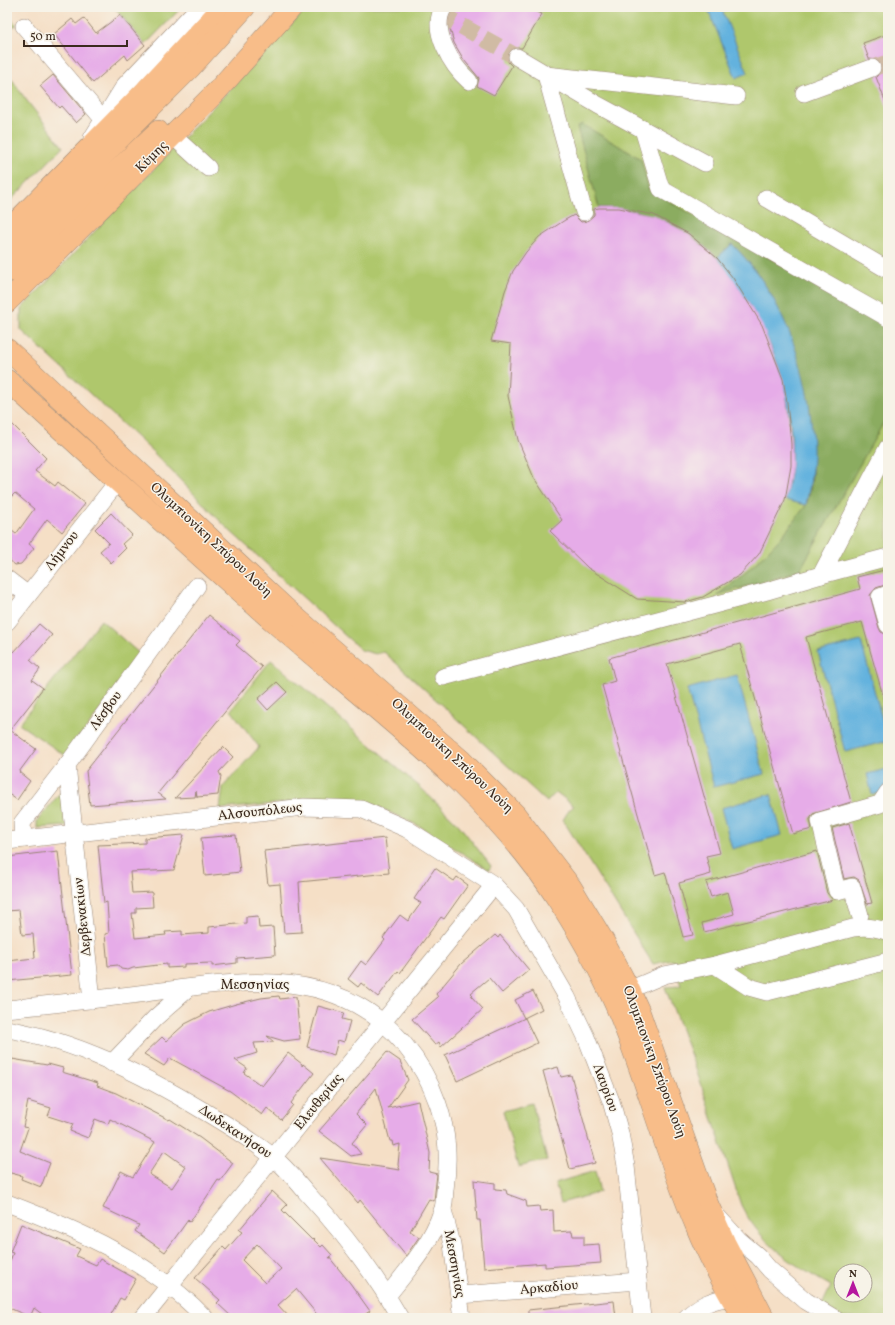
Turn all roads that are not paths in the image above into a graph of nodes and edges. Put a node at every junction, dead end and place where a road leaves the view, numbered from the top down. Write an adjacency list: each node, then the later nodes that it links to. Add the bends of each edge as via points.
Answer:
1 (199, 7): 14 (street, via 125,85)
2 (223, 7): 17 (main road)
3 (245, 7): 23 (main road, via 191,67)
4 (278, 7): 25 (main road, Κύμης, via 209,82)
5 (292, 7): 16 (main road, Κύμης)
6 (437, 9): 11 (street, via 447,54)
7 (24, 26): 14 (street)
8 (517, 57): 10 (street)
9 (872, 68): 12 (street)
10 (546, 75): 13 (street); 15 (street); 21 (street)
11 (469, 82)
12 (804, 93)
13 (736, 96)
14 (103, 119): 17 (street)
15 (643, 129): 18 (street); 27 (street, via 661,188)
16 (173, 136): 19 (street); 26 (main road, Κύμης)
17 (82, 154): 22 (main road)
18 (705, 163)
19 (208, 168)
20 (766, 198): 24 (street)
21 (584, 212)
22 (7, 231)
23 (7, 251)
24 (888, 270)
25 (11, 271)
26 (7, 302)
27 (888, 318)
28 (7, 349): 51 (main road, Ολυμπιονίκη Σπύρου Λούη, via 278,602 427,728 495,793 527,828 571,887)
29 (8, 383): 31 (main road, Ολυμπιονίκη Σπύρου Λούη)
30 (888, 447): 33 (street)
31 (118, 481): 37 (street, Λήμνου); 51 (main road, Ολυμπιονίκη Σπύρου Λούη, via 274,622 439,764 502,827 556,897 580,937)
32 (888, 557): 33 (street)
33 (821, 575): 40 (street)
34 (7, 579): 37 (street)
35 (197, 586): 41 (street, Λέσβου)
36 (888, 594): 39 (street, via 880,596)
37 (28, 595): 38 (street, Λήμνου)
38 (7, 622)
39 (888, 625)
40 (443, 677)
41 (67, 765): 43 (street, Δερβενακίων); 44 (street, Λέσβου, via 22,823)
42 (888, 792): 46 (street, via 880,804 820,821 837,891 852,887)
43 (75, 834): 44 (street, Αλσουπόλεως); 45 (street, Αλσουπόλεως, via 304,807 361,809 407,829); 52 (street, Δερβενακίων)
44 (15, 840)
45 (494, 885): 54 (street, Ελευθερίας); 62 (street, Λαυρίου, via 516,909 567,997 586,1036 611,1101 626,1166)
46 (860, 915)
47 (888, 932): 49 (street, via 864,926 853,928)
48 (888, 961): 49 (street, via 767,992 749,987)
49 (715, 965): 51 (street, via 664,975)
50 (188, 988): 52 (street, Μεσσηνίας); 54 (street, Μεσσηνίας, via 252,982 300,986 346,998 369,1010); 56 (street)
51 (620, 993): 58 (main road, Ολυμπιονίκη Σπύρου Λούη, via 639,1011); 67 (main road, Ολυμπιονίκη Σπύρου Λούη, via 696,1227)
52 (92, 1000): 53 (street, Μεσσηνίας)
53 (7, 1009)
54 (383, 1022): 57 (street, Ελευθερίας); 60 (street, Μεσσηνίας, via 394,1031 421,1066 434,1091 441,1113 448,1160)
55 (7, 1029): 56 (street, Δωδεκανήσου, via 80,1050)
56 (112, 1063): 57 (street, Δωδεκανήσου, via 175,1094 226,1124)
57 (274, 1157): 64 (street, Ελευθερίας); 66 (street, Δωδεκανήσου, via 349,1240)
58 (706, 1200): 61 (street, via 728,1228); 63 (main road, Ολυμπιονίκη Σπύρου Λούη)
59 (7, 1203): 64 (street, via 80,1234 134,1261)
60 (443, 1210): 65 (street, Μεσσηνίας, via 452,1244); 66 (street, Μεσσηνίας, via 420,1252)
61 (770, 1270): 63 (street); 76 (street, via 806,1301)
62 (638, 1281): 65 (street, Αρκαδίου); 72 (street, Λαυρίου)
63 (746, 1283): 75 (main road, Ολυμπιονίκη Σπύρου Λούη)
64 (170, 1285): 68 (street, Ελευθερίας); 69 (street)
65 (460, 1295): 71 (street, Μεσσηνίας)
66 (388, 1296): 70 (street, Δωδεκανήσου)
67 (731, 1297): 73 (street, via 708,1301); 74 (main road, Ολυμπιονίκη Σπύρου Λούη)
68 (143, 1318)
69 (205, 1318)
70 (400, 1318)
71 (462, 1318)
72 (642, 1318)
73 (686, 1318)
74 (743, 1318)
75 (764, 1318)
76 (834, 1318)

